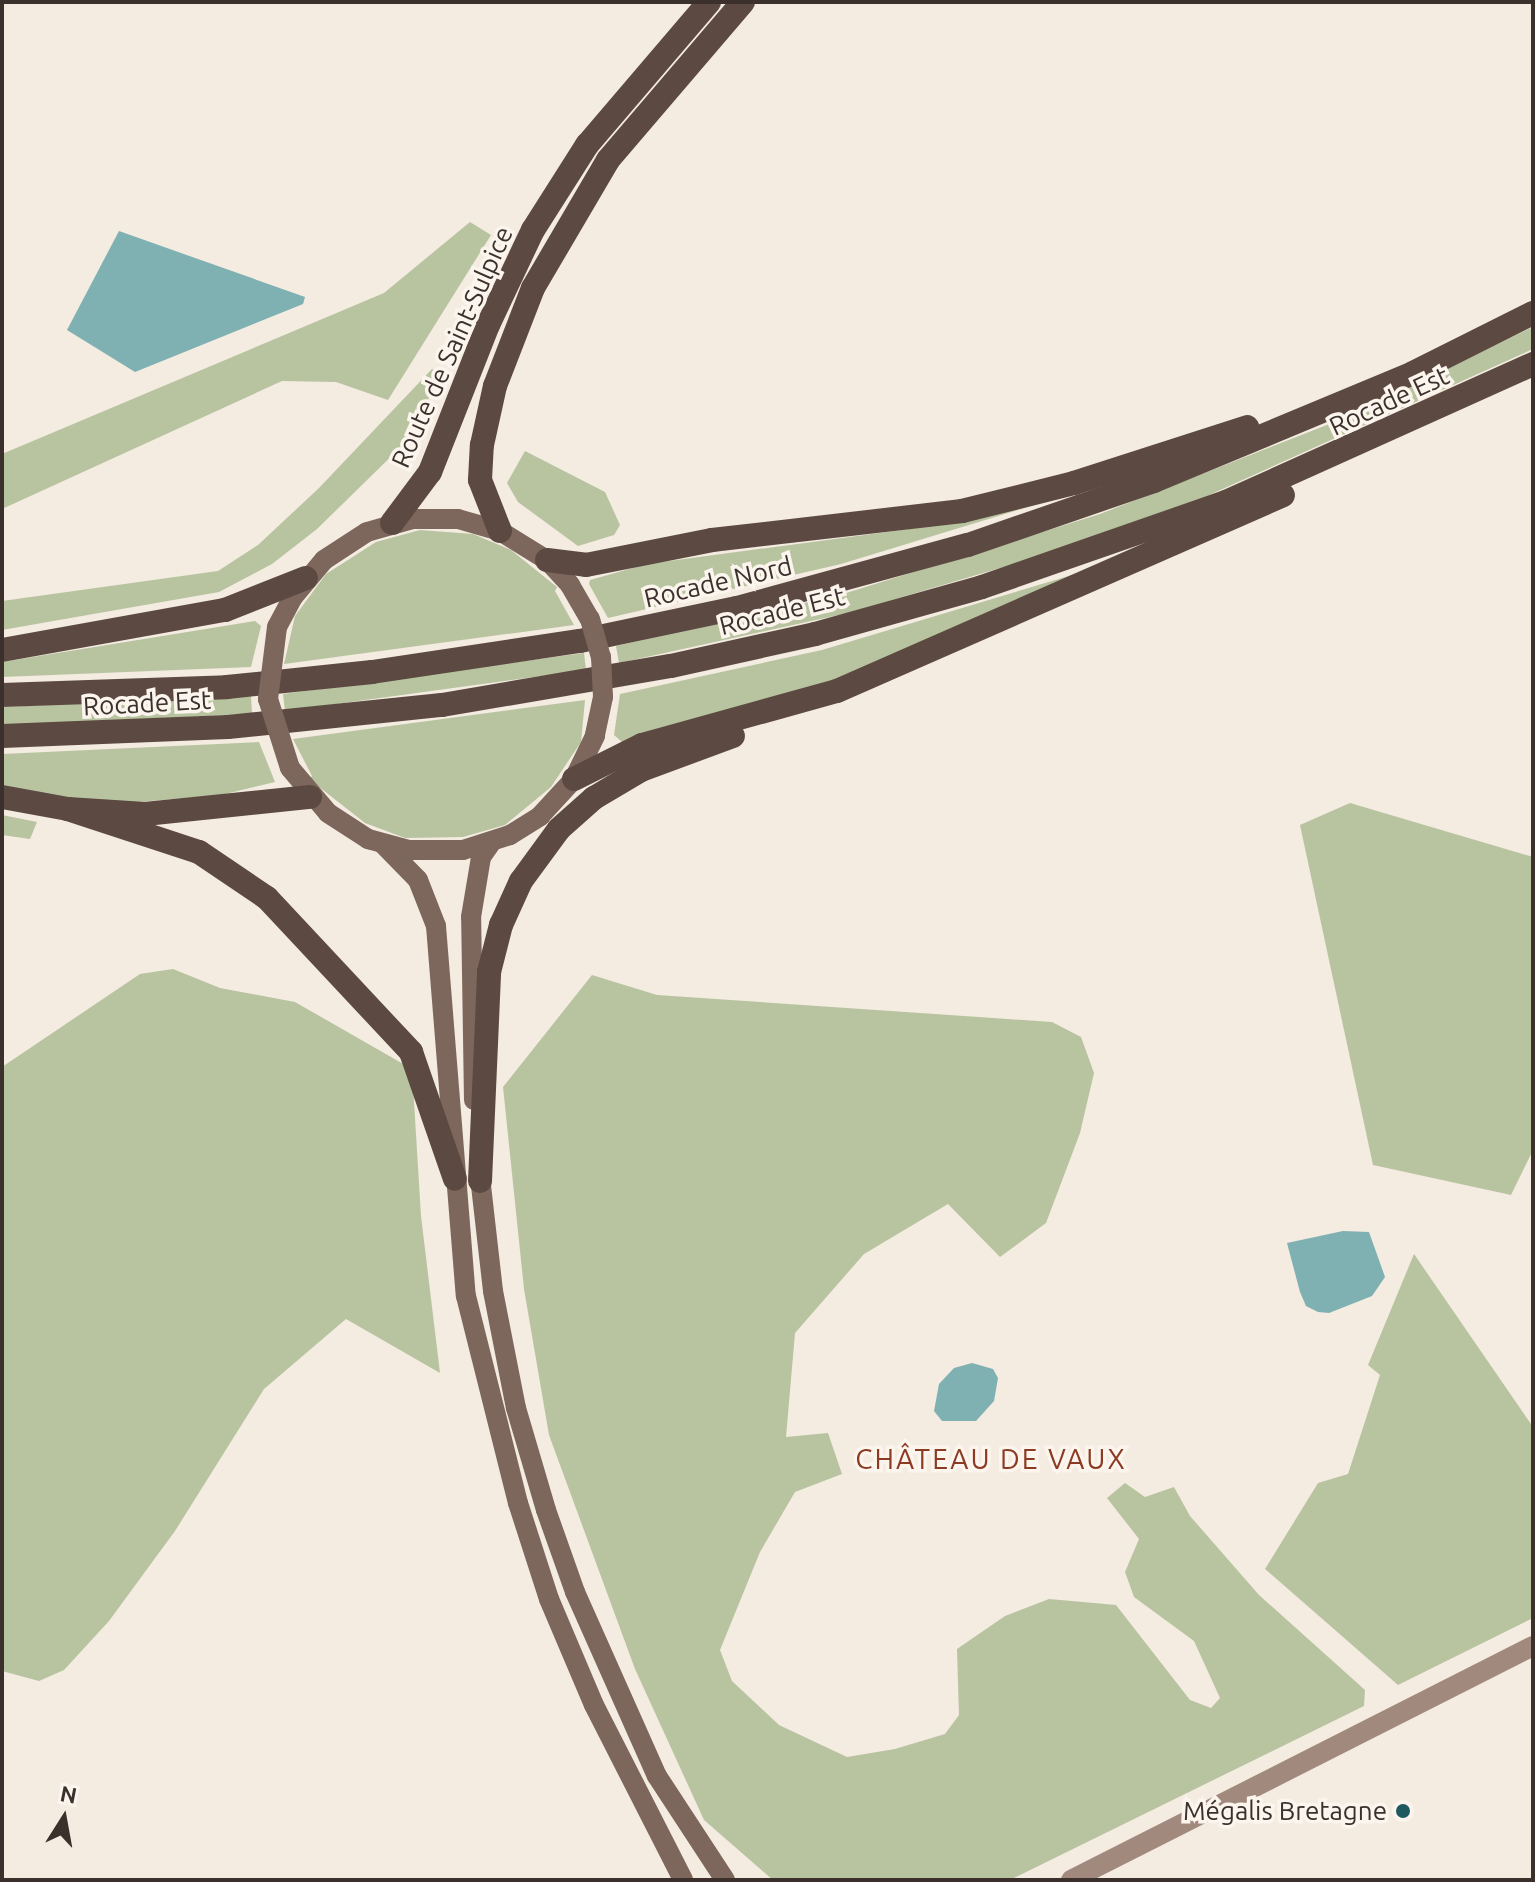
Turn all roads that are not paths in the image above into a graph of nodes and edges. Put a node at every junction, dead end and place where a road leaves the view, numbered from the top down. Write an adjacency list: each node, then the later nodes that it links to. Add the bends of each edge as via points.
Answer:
1 (709, 2): 7 (highway, Route de Saint-Sulpice, via 615,110 533,230 498,301 430,472)
2 (743, 2): 8 (highway, Route de Saint-Sulpice, via 608,160 533,288 495,386 482,445 480,480)
3 (1533, 313): 5 (highway, Rocade Est)
4 (1533, 364): 6 (highway, Rocade Est)
5 (1413, 373): 9 (highway, via 992,505 892,522 712,540 586,565); 13 (highway, Rocade Nord, via 1064,514 737,608 580,641 372,672 227,687)
6 (1430, 414): 12 (highway, via 1347,467); 14 (highway, Rocade Est, via 1226,502 1072,558 743,651 528,693 379,713 214,728)
7 (392, 523): 8 (main road, via 458,519); 10 (main road, via 344,544)
8 (500, 531): 9 (main road)
9 (547, 560): 15 (main road, bridge, via 590,619 601,657 603,697 595,736)
10 (306, 578): 11 (highway, via 225,610); 17 (main road, bridge, via 277,627 268,699 275,735)
11 (2, 650)
12 (837, 691): 15 (highway, via 642,745); 22 (highway, via 798,714 667,760 616,784 573,816 532,862 505,912 489,972)
13 (2, 695)
14 (2, 736)
15 (574, 779): 20 (main road, via 540,816)
16 (2, 797): 18 (highway)
17 (310, 797): 18 (highway, via 276,796 173,813); 19 (main road, via 347,827)
18 (68, 809): 21 (highway, via 199,852 267,898 411,1052)
19 (383, 844): 20 (main road, via 436,852); 21 (main road, via 418,880 436,926)
20 (490, 844): 22 (main road, via 473,898 469,980)
21 (455, 1179): 24 (main road, via 466,1296 518,1503 549,1599 594,1705)
22 (480, 1181): 25 (main road, via 493,1291 516,1408 546,1510 575,1592 657,1776)
23 (1533, 1646): 26 (main road)
24 (683, 1880)
25 (725, 1880)
26 (1071, 1880)

